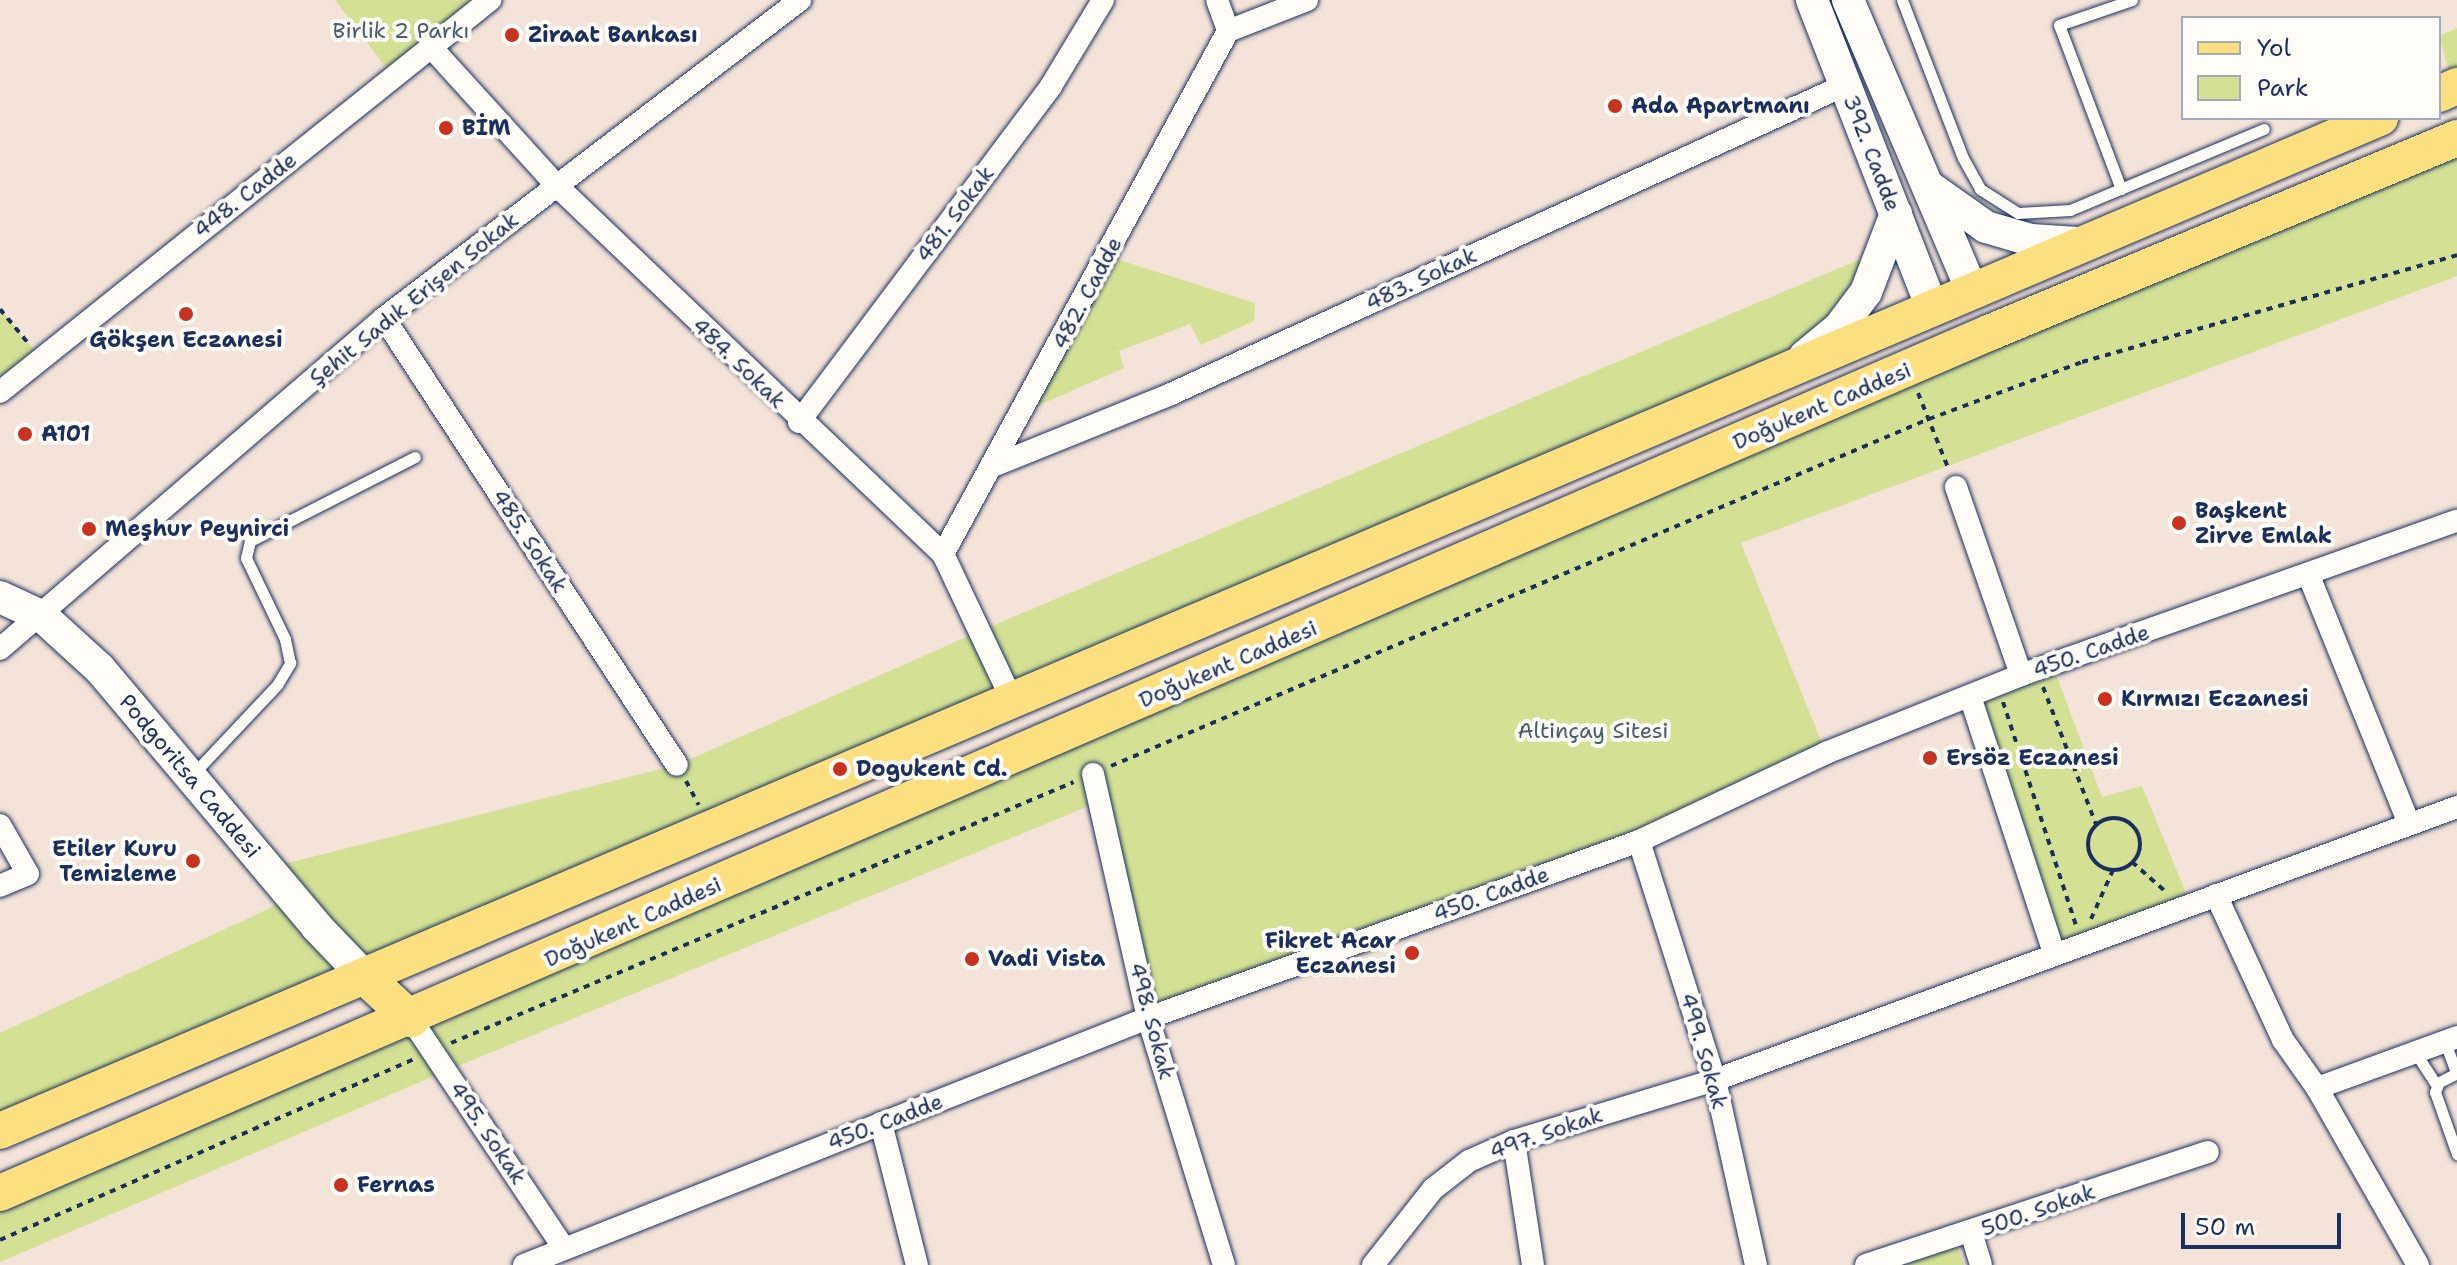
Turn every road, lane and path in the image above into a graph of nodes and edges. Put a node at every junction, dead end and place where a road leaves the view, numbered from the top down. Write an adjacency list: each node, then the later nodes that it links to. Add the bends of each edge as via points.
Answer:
1 (490, 0): 11 (street, 448. Cadde)
2 (800, 0): 16 (street, Şehit Sadık Erişen Sokak)
3 (1103, 0): 31 (street, 481. Sokak, via 1051,86)
4 (1217, 0): 10 (street)
5 (1307, 0): 10 (street)
6 (1812, 0): 12 (main road, 392. Cadde)
7 (1848, 0): 17 (main road, 392. Cadde)
8 (1902, 0): 18 (lane, via 1980,189 1999,204 2038,215 2070,210)
9 (2132, 0): 18 (lane, via 2059,25)
10 (1228, 31): 33 (street, 482. Cadde)
11 (431, 47): 16 (street, 484. Sokak); 28 (street, 448. Cadde)
12 (1845, 85): 19 (main road, 392. Cadde); 33 (street, 483. Sokak, via 1171,394)
13 (2375, 120): 20 (main road, Doğukent Caddesi)
14 (2264, 129): 18 (lane)
15 (2457, 138): 26 (main road, Doğukent Caddesi)
16 (556, 185): 25 (street, Şehit Sadık Erişen Sokak); 31 (street, 484. Sokak)
17 (1927, 185): 20 (main road, via 1986,227 2031,240); 22 (main road, 392. Cadde)
18 (2121, 189)
19 (1896, 214): 23 (main road, 392. Cadde); 29 (main road, via 1880,267 1854,309)
20 (2078, 243): 22 (main road, Doğukent Caddesi)
21 (2457, 255): 46 (path, via 2082,362 1929,419)
22 (1971, 289): 23 (main road, Doğukent Caddesi); 26 (main road)
23 (1931, 305): 27 (main road); 29 (main road, Doğukent Caddesi)
24 (0, 309): 28 (path)
25 (384, 318): 39 (street, Şehit Sadık Erişen Sokak); 45 (street, 485. Sokak)
26 (1991, 332): 27 (main road, Doğukent Caddesi)
27 (1953, 349): 63 (main road, Doğukent Caddesi)
28 (40, 357): 30 (street, 448. Cadde)
29 (1788, 371): 44 (main road, Doğukent Caddesi)
30 (0, 392)
31 (799, 422): 36 (street, 484. Sokak)
32 (415, 457): 47 (lane, via 250,541 246,558 285,639 290,663 277,685)
33 (993, 466): 36 (street, 482. Cadde)
34 (1956, 487): 41 (street)
35 (2457, 521): 37 (street, 450. Cadde)
36 (943, 554): 44 (street, 484. Sokak)
37 (2309, 576): 41 (street, 450. Cadde); 50 (street)
38 (0, 597): 39 (main road, Podgoritsa Caddesi)
39 (43, 617): 40 (street, Şehit Sadık Erişen Sokak); 47 (main road, Podgoritsa Caddesi, via 100,669)
40 (0, 649)
41 (2028, 673): 42 (street, 450. Cadde); 49 (path)
42 (1998, 684): 43 (street, 450. Cadde); 59 (path)
43 (1970, 696): 53 (street, 450. Cadde, via 1826,753); 60 (street)
44 (1012, 700): 52 (main road, Doğukent Caddesi)
45 (677, 765): 52 (path)
46 (1093, 774): 62 (street, 498. Sokak); 65 (path)
47 (190, 776): 61 (main road, Podgoritsa Caddesi)
48 (2457, 807): 50 (street, 497. Sokak)
49 (2096, 824): 54 (path, via 2120,818 2135,827 2140,843); 55 (path, via 2088,840 2091,856)
50 (2409, 824): 57 (street, 497. Sokak)
51 (0, 825): 56 (street, via 28,874)
52 (714, 830): 61 (main road, Doğukent Caddesi)
53 (1639, 841): 62 (street, 450. Cadde); 68 (street, 499. Sokak)
54 (2132, 862): 55 (path); 58 (path)
55 (2113, 870): 59 (path)
56 (0, 886)
57 (2216, 895): 58 (street, 497. Sokak); 70 (street, via 2283,1040)
58 (2184, 908): 59 (street, 497. Sokak)
59 (2081, 943): 60 (street, 497. Sokak)
60 (2054, 953): 68 (street, 497. Sokak)
61 (364, 976): 63 (main road); 72 (main road, Doğukent Caddesi)
62 (1148, 1018): 71 (street, 450. Cadde); 82 (street, 498. Sokak)
63 (411, 1019): 65 (street, 495. Sokak); 76 (main road, Doğukent Caddesi)
64 (2451, 1040): 66 (street); 67 (lane)
65 (433, 1051): 78 (path); 79 (street, 495. Sokak)
66 (2415, 1052): 69 (lane); 70 (street)
67 (2457, 1073): 69 (lane)
68 (1715, 1080): 73 (street, 497. Sokak); 85 (street, 499. Sokak)
69 (2437, 1086): 75 (lane, via 2436,1100)
70 (2317, 1088): 88 (street)
71 (881, 1123): 79 (street, 450. Cadde); 81 (street)
72 (0, 1131)
73 (1514, 1141): 83 (street, 497. Sokak, via 1469,1161 1433,1189); 84 (street)
74 (2208, 1152): 77 (street, 500. Sokak)
75 (2457, 1154)
76 (0, 1193)
77 (1971, 1232): 86 (street, 500. Sokak); 87 (street)
78 (0, 1240)
79 (564, 1248): 80 (street, 450. Cadde)
80 (524, 1265)
81 (917, 1265)
82 (1224, 1265)
83 (1373, 1265)
84 (1533, 1265)
85 (1756, 1265)
86 (1866, 1265)
87 (1981, 1265)
88 (2418, 1265)

